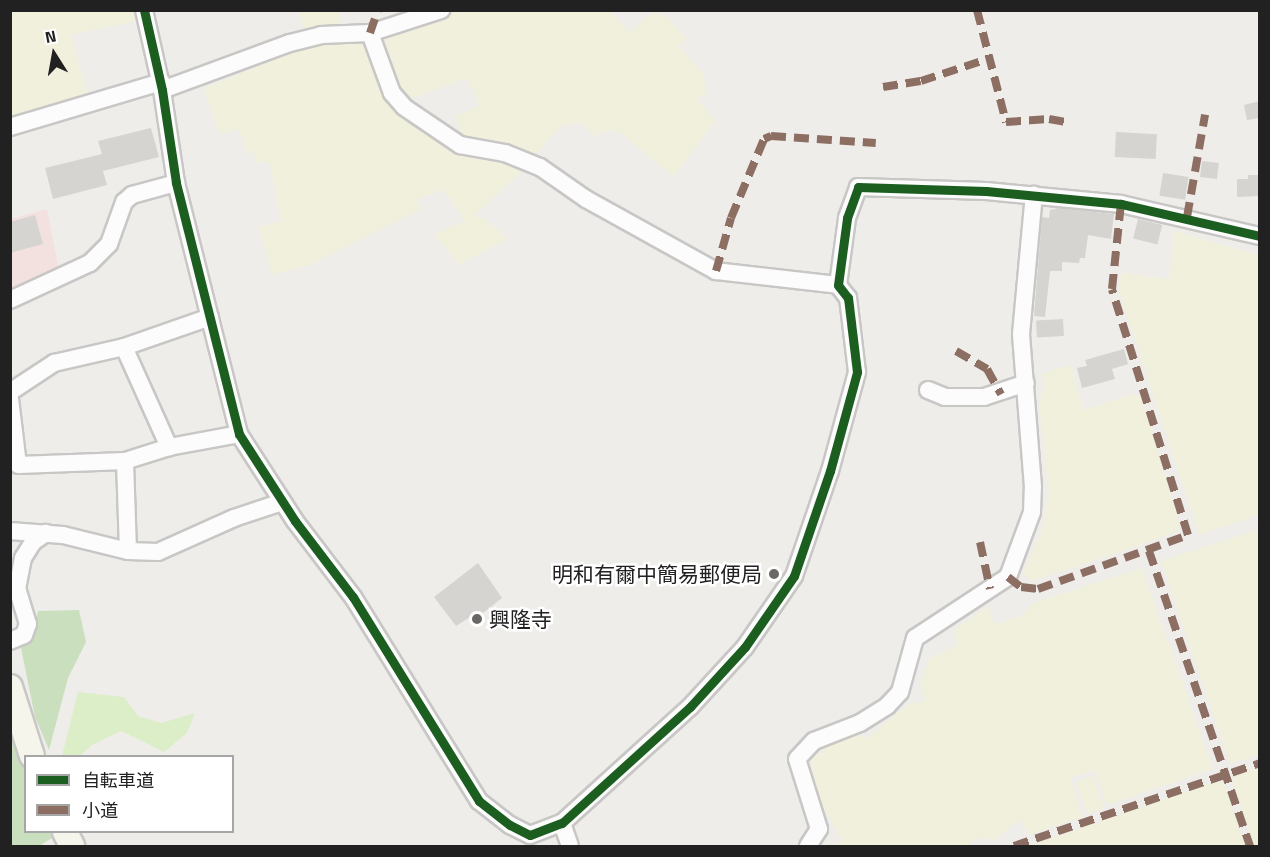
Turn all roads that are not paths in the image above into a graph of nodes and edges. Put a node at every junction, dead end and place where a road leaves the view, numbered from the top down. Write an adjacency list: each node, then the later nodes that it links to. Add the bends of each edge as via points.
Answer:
1 (144, 10): 4 (street)
2 (441, 10): 3 (street)
3 (370, 33): 4 (street, via 300,40); 9 (street, via 392,93 404,107 460,146 505,153 540,167 586,200 716,271)
4 (162, 86): 5 (street); 6 (street)
5 (10, 127)
6 (176, 183): 10 (street, via 132,195 124,202 109,244 90,262); 11 (street)
7 (1034, 195): 8 (street, via 1121,204); 9 (street, via 858,187 847,218); 13 (street, via 1021,334)
8 (1260, 236)
9 (838, 285): 28 (street, via 848,298 856,372 830,471 794,576 745,647 690,707)
10 (10, 300)
11 (210, 317): 12 (street); 17 (street)
12 (124, 347): 15 (street, via 54,363); 18 (street)
13 (1026, 383): 14 (street, via 984,397 945,397); 30 (street, via 1032,512 1008,577 915,638 900,692 886,706 860,723 814,741 797,759 819,829)
14 (928, 390)
15 (10, 392)
16 (10, 399): 20 (street)
17 (239, 435): 18 (street); 21 (street)
18 (169, 447): 19 (street)
19 (125, 460): 20 (street); 24 (street)
20 (14, 465)
21 (282, 502): 24 (street, via 234,518 158,552); 28 (street, via 353,597 479,801 530,835)
22 (10, 531): 23 (street)
23 (46, 533): 24 (street); 25 (street, via 33,542 23,558 17,589 28,624 24,634)
24 (128, 551)
25 (10, 640)
26 (10, 687): 27 (main road)
27 (32, 755)
28 (562, 823): 29 (street)
29 (570, 846)
30 (808, 846)

